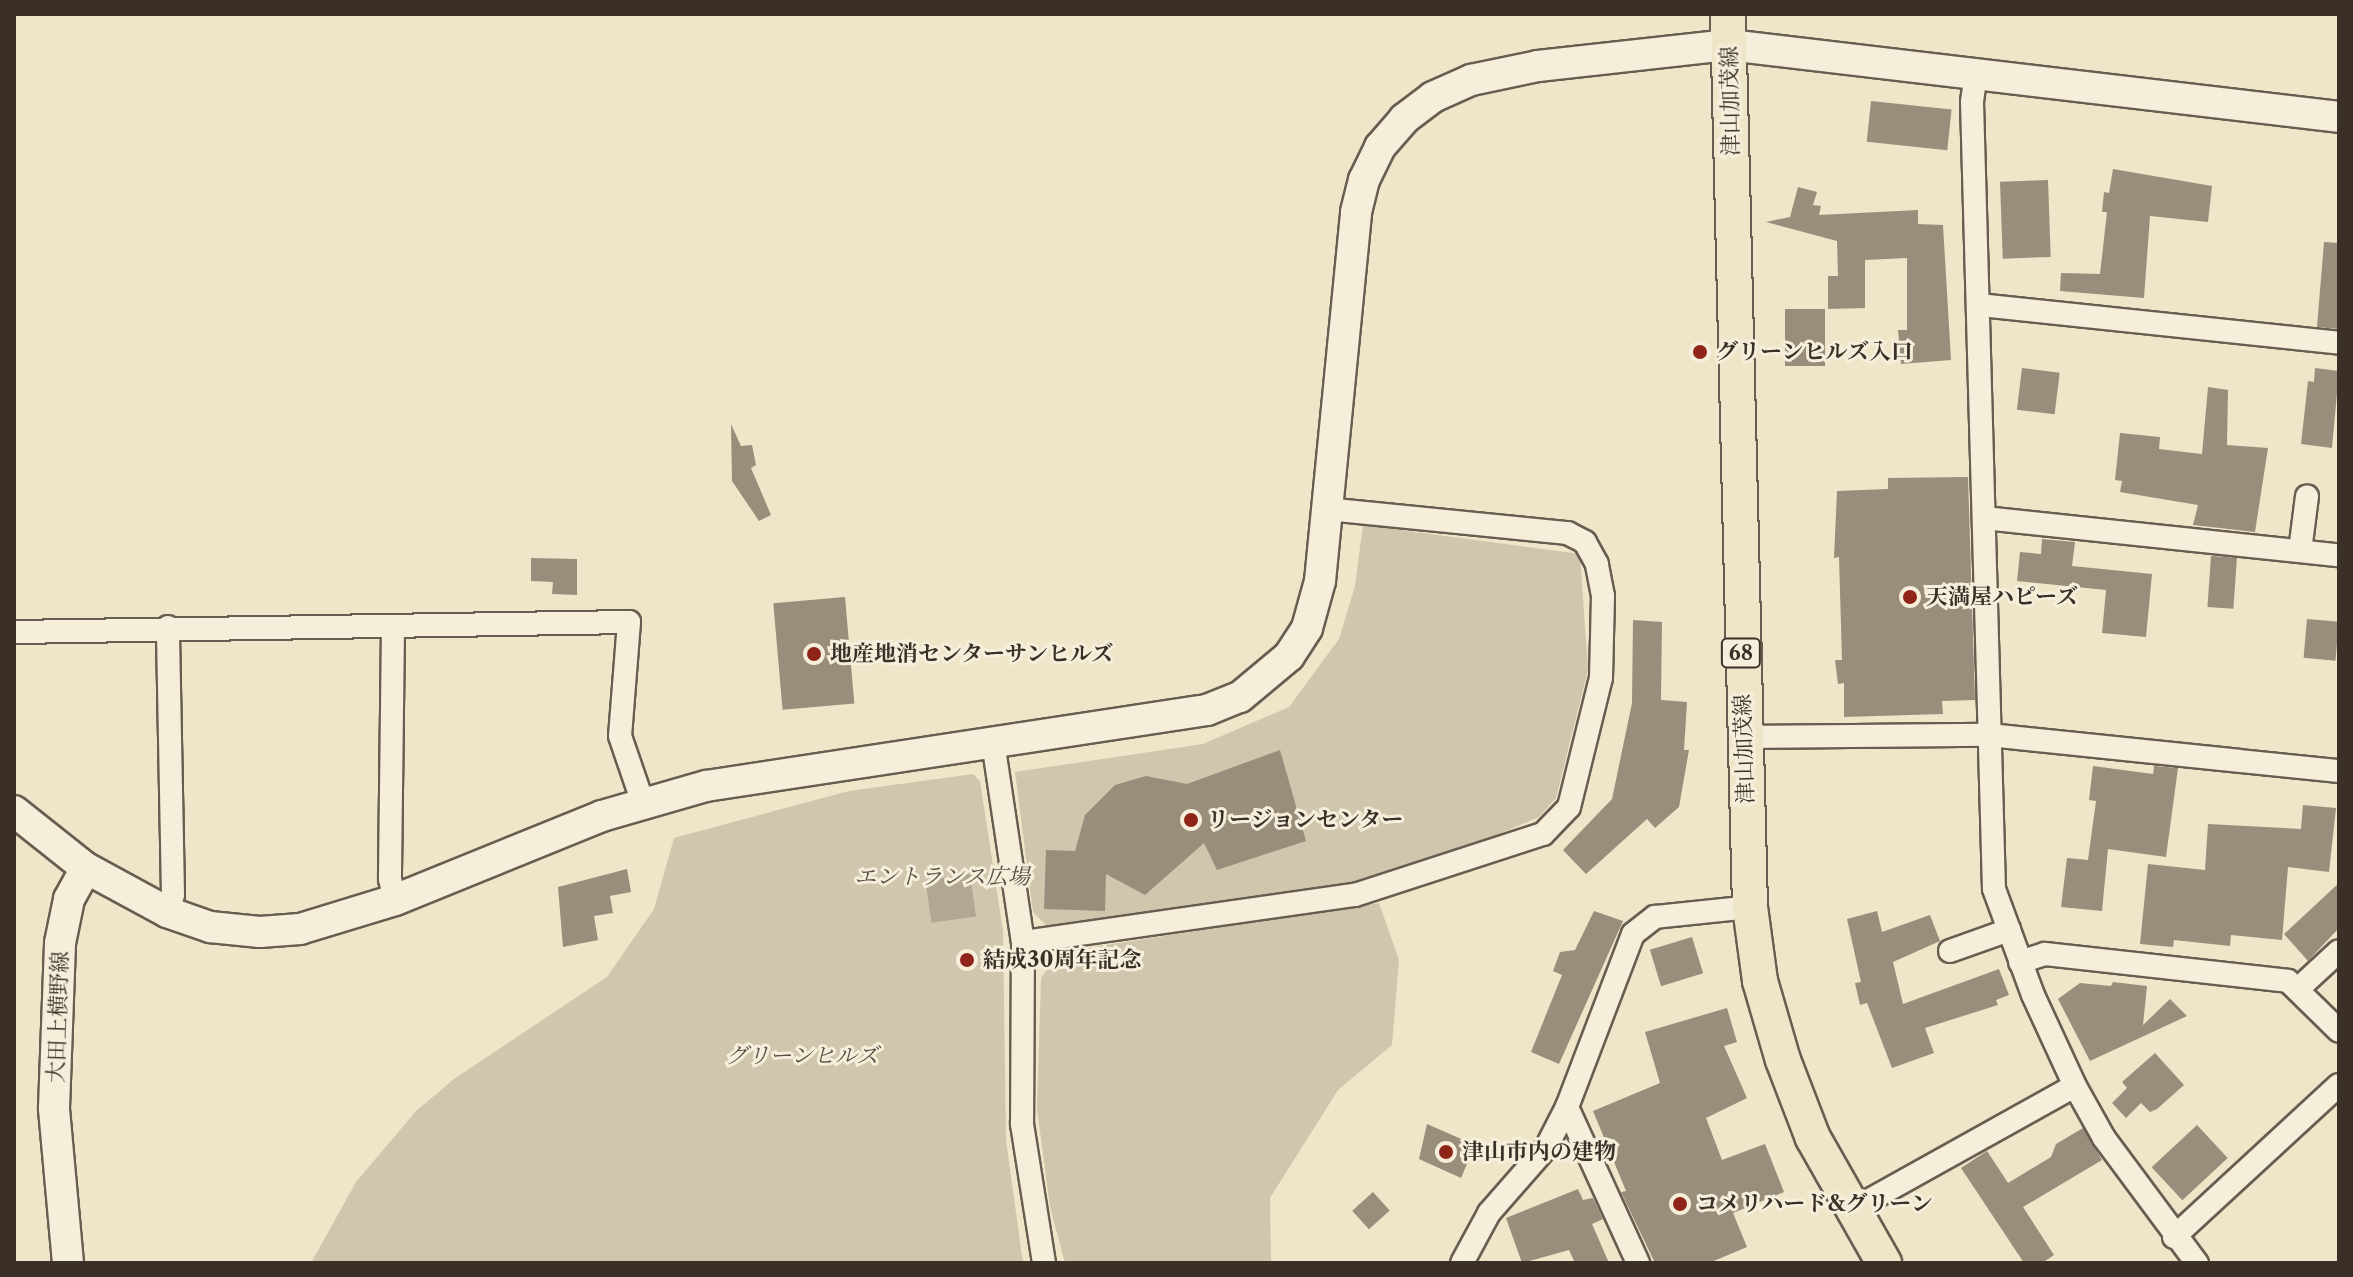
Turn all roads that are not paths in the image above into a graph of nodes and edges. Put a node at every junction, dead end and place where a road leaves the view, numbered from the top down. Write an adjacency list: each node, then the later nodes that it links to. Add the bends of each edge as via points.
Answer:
1 (1728, 30): 2 (street); 7 (street, via 1471,80 1433,97 1380,147 1356,212); 15 (main road, 津山加茂線 / 68)
2 (1976, 73): 3 (street); 4 (street, via 1972,102)
3 (2339, 117)
4 (1980, 305): 5 (street); 8 (street)
5 (2339, 343)
6 (2307, 496): 9 (street)
7 (1326, 509): 16 (street, via 1320,581 1307,628 1289,656 1240,697 1207,710); 25 (street, via 1567,533 1585,542 1597,564 1603,596 1601,678 1569,807 1543,834 1355,895)
8 (1984, 518): 9 (street); 14 (street)
9 (2300, 551): 10 (street)
10 (2339, 555)
11 (168, 627): 12 (street); 13 (street); 23 (street, via 173,895)
12 (393, 627): 18 (street, via 629,622 620,736); 21 (street, via 390,879)
13 (14, 632)
14 (1989, 735): 15 (street); 17 (street); 24 (street, via 1994,889)
15 (1742, 737): 22 (main road, 津山加茂線 / 68)
16 (993, 742): 18 (street, via 818,766); 25 (street)
17 (2339, 771)
18 (643, 803): 21 (street)
19 (14, 811): 20 (street)
20 (86, 868): 23 (street); 36 (street, 大田上横野線, via 69,899 60,943 54,1108)
21 (395, 900): 23 (street, via 300,929 260,932 210,927)
22 (1750, 907): 33 (street, via 1655,917 1633,934); 34 (main road, 津山加茂線 / 68, via 1760,981 1783,1060 1813,1138)
23 (167, 912)
24 (2009, 930): 26 (street); 28 (street)
25 (1023, 942): 37 (street, via 1022,1124)
26 (1950, 951)
27 (2339, 951): 29 (street)
28 (2020, 962): 29 (street, via 2045,954 2288,981); 32 (street)
29 (2299, 988): 30 (street)
30 (2339, 1031)
31 (2339, 1085): 35 (street)
32 (2075, 1086): 34 (street); 35 (street, via 2104,1138)
33 (1567, 1107): 38 (street, via 1546,1148 1489,1213); 39 (street)
34 (1850, 1211): 40 (main road, 津山加茂線 / 68)
35 (2174, 1237): 41 (street)
36 (68, 1263)
37 (1044, 1263)
38 (1462, 1263)
39 (1638, 1263)
40 (1884, 1263)
41 (2197, 1263)

